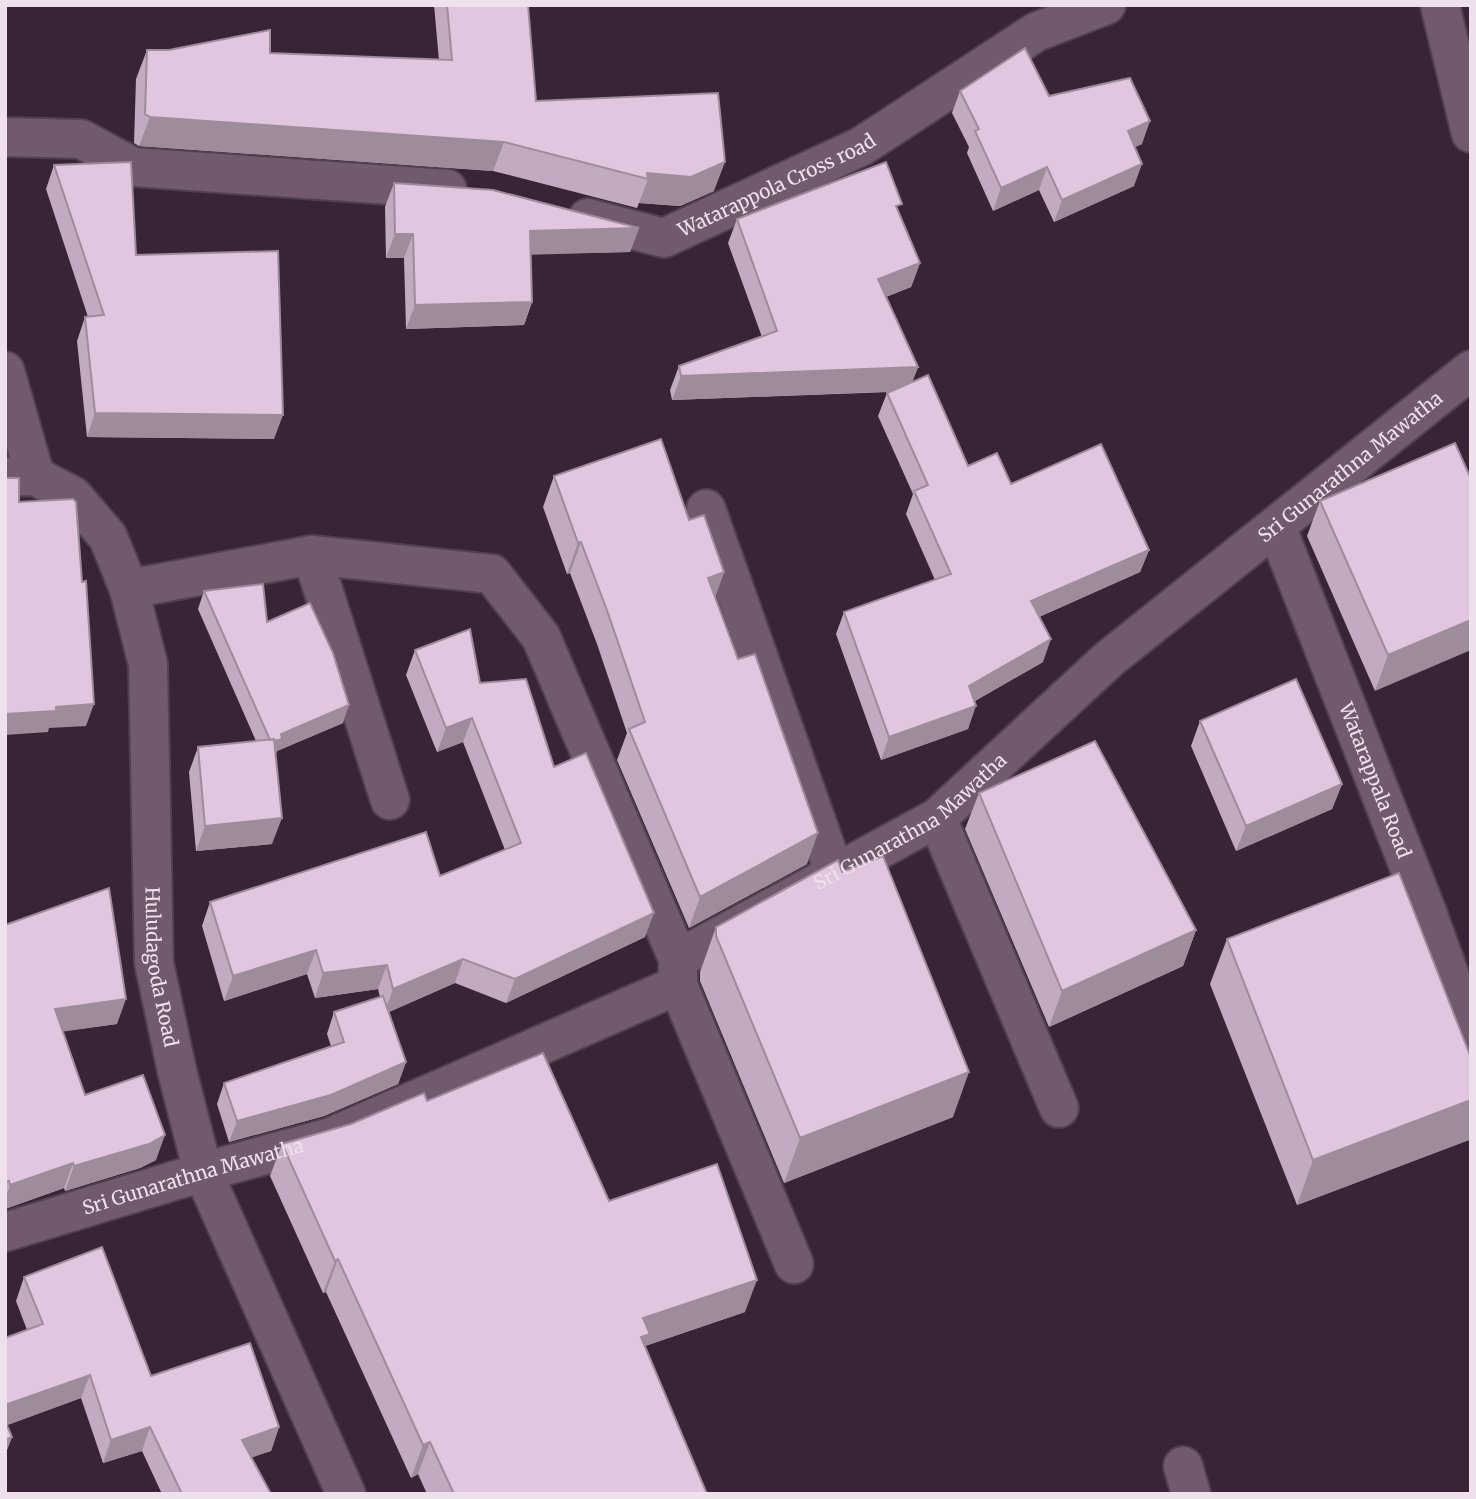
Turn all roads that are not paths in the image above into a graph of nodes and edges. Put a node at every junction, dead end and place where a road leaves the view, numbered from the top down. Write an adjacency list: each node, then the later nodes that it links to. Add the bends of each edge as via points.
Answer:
1 (1106, 5): 6 (street, Watarappola Cross road, via 1036,32 862,146 664,238)
2 (1440, 5): 3 (street)
3 (1471, 133)
4 (5, 137): 5 (street, via 81,139 133,166)
5 (488, 192)
6 (551, 208)
7 (1471, 370): 11 (street, Sri Gunarathna Mawatha)
8 (5, 371): 9 (street)
9 (20, 477): 13 (street, Huludagoda Road, via 73,496 108,537)
10 (706, 509): 16 (street)
11 (1276, 526): 15 (street, Sri Gunarathna Mawatha, via 1109,660); 18 (street, Watarappala Road)
12 (312, 555): 13 (street); 14 (street); 17 (street, via 492,574 541,637)
13 (129, 589): 20 (street, Huludagoda Road, via 148,664 154,963)
14 (390, 800)
15 (937, 818): 16 (street, Sri Gunarathna Mawatha); 19 (street)
16 (835, 874): 17 (street, Sri Gunarathna Mawatha)
17 (678, 972): 20 (street, Sri Gunarathna Mawatha, via 331,1137); 22 (street)
18 (1471, 1035)
19 (1059, 1108)
20 (203, 1172): 21 (street, Sri Gunarathna Mawatha); 23 (street, Huludagoda Road)
21 (5, 1232)
22 (794, 1264)
23 (346, 1494)

